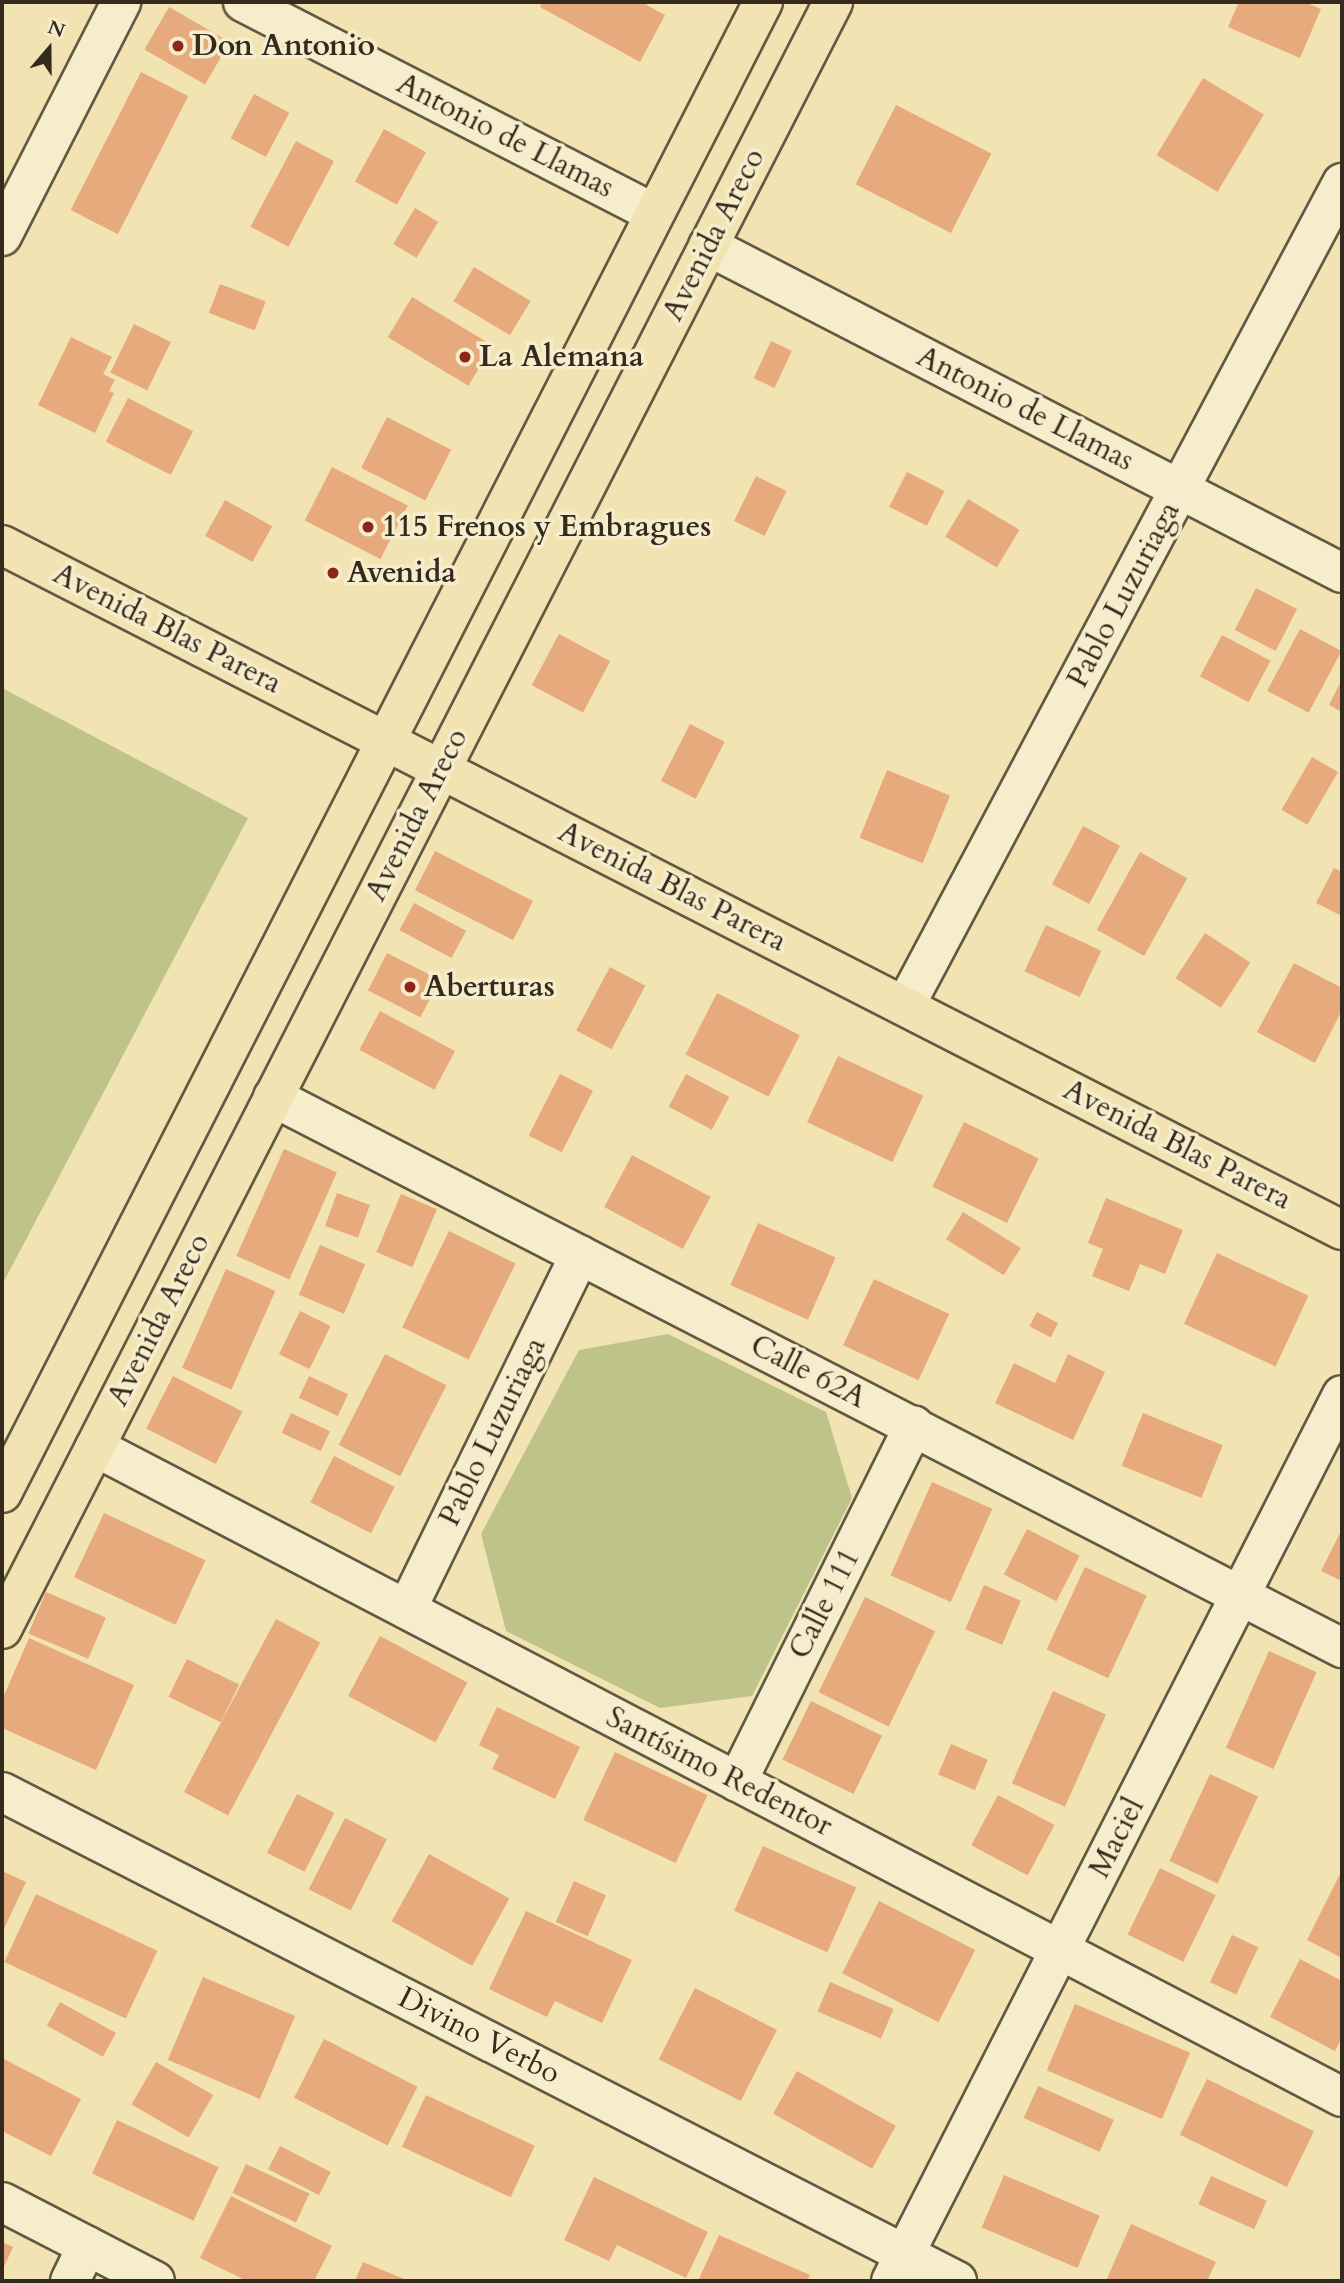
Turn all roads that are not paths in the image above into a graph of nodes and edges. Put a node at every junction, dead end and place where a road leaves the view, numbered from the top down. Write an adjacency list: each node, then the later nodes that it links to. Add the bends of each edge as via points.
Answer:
1 (121, 2): 7 (street)
2 (243, 2): 6 (street, Antonio de Llamas)
3 (762, 2): 6 (main road, Avenida Areco)
4 (833, 2): 8 (main road, Avenida Areco)
5 (1342, 183): 9 (street, Pablo Luzuriaga)
6 (654, 213): 12 (main road, Avenida Areco)
7 (2, 236)
8 (708, 246): 9 (street, Antonio de Llamas); 13 (main road, Avenida Areco)
9 (1180, 489): 11 (street, Antonio de Llamas); 14 (street, Pablo Luzuriaga)
10 (2, 545): 12 (main road, Avenida Blas Parera)
11 (1342, 573)
12 (386, 741): 13 (main road, Avenida Blas Parera); 21 (main road, Avenida Areco)
13 (441, 769): 14 (main road, Avenida Blas Parera); 15 (main road, Avenida Areco)
14 (905, 1006): 16 (main road, Avenida Blas Parera)
15 (273, 1097): 17 (street, Calle 62A); 20 (main road, Avenida Areco)
16 (1342, 1230)
17 (580, 1255): 19 (street, Calle 62A); 23 (street, Pablo Luzuriaga)
18 (1342, 1395): 22 (street, Maciel)
19 (914, 1426): 22 (street, Calle 62A); 26 (street, Calle 111)
20 (95, 1447): 23 (street, Santísimo Redentor); 24 (main road, Avenida Areco)
21 (2, 1493)
22 (1241, 1596): 25 (street, Calle 62A); 28 (street, Maciel)
23 (407, 1609): 26 (street, Santísimo Redentor)
24 (2, 1629)
25 (1342, 1648)
26 (737, 1782): 28 (street, Santísimo Redentor)
27 (2, 1792): 32 (street, Divino Verbo)
28 (1059, 1951): 29 (street, Santísimo Redentor); 32 (street, Maciel)
29 (1342, 2097)
30 (2, 2202): 31 (street)
31 (87, 2246): 33 (street); 34 (street)
32 (898, 2268): 35 (street, Divino Verbo)
33 (70, 2281)
34 (155, 2281)
35 (957, 2281)

